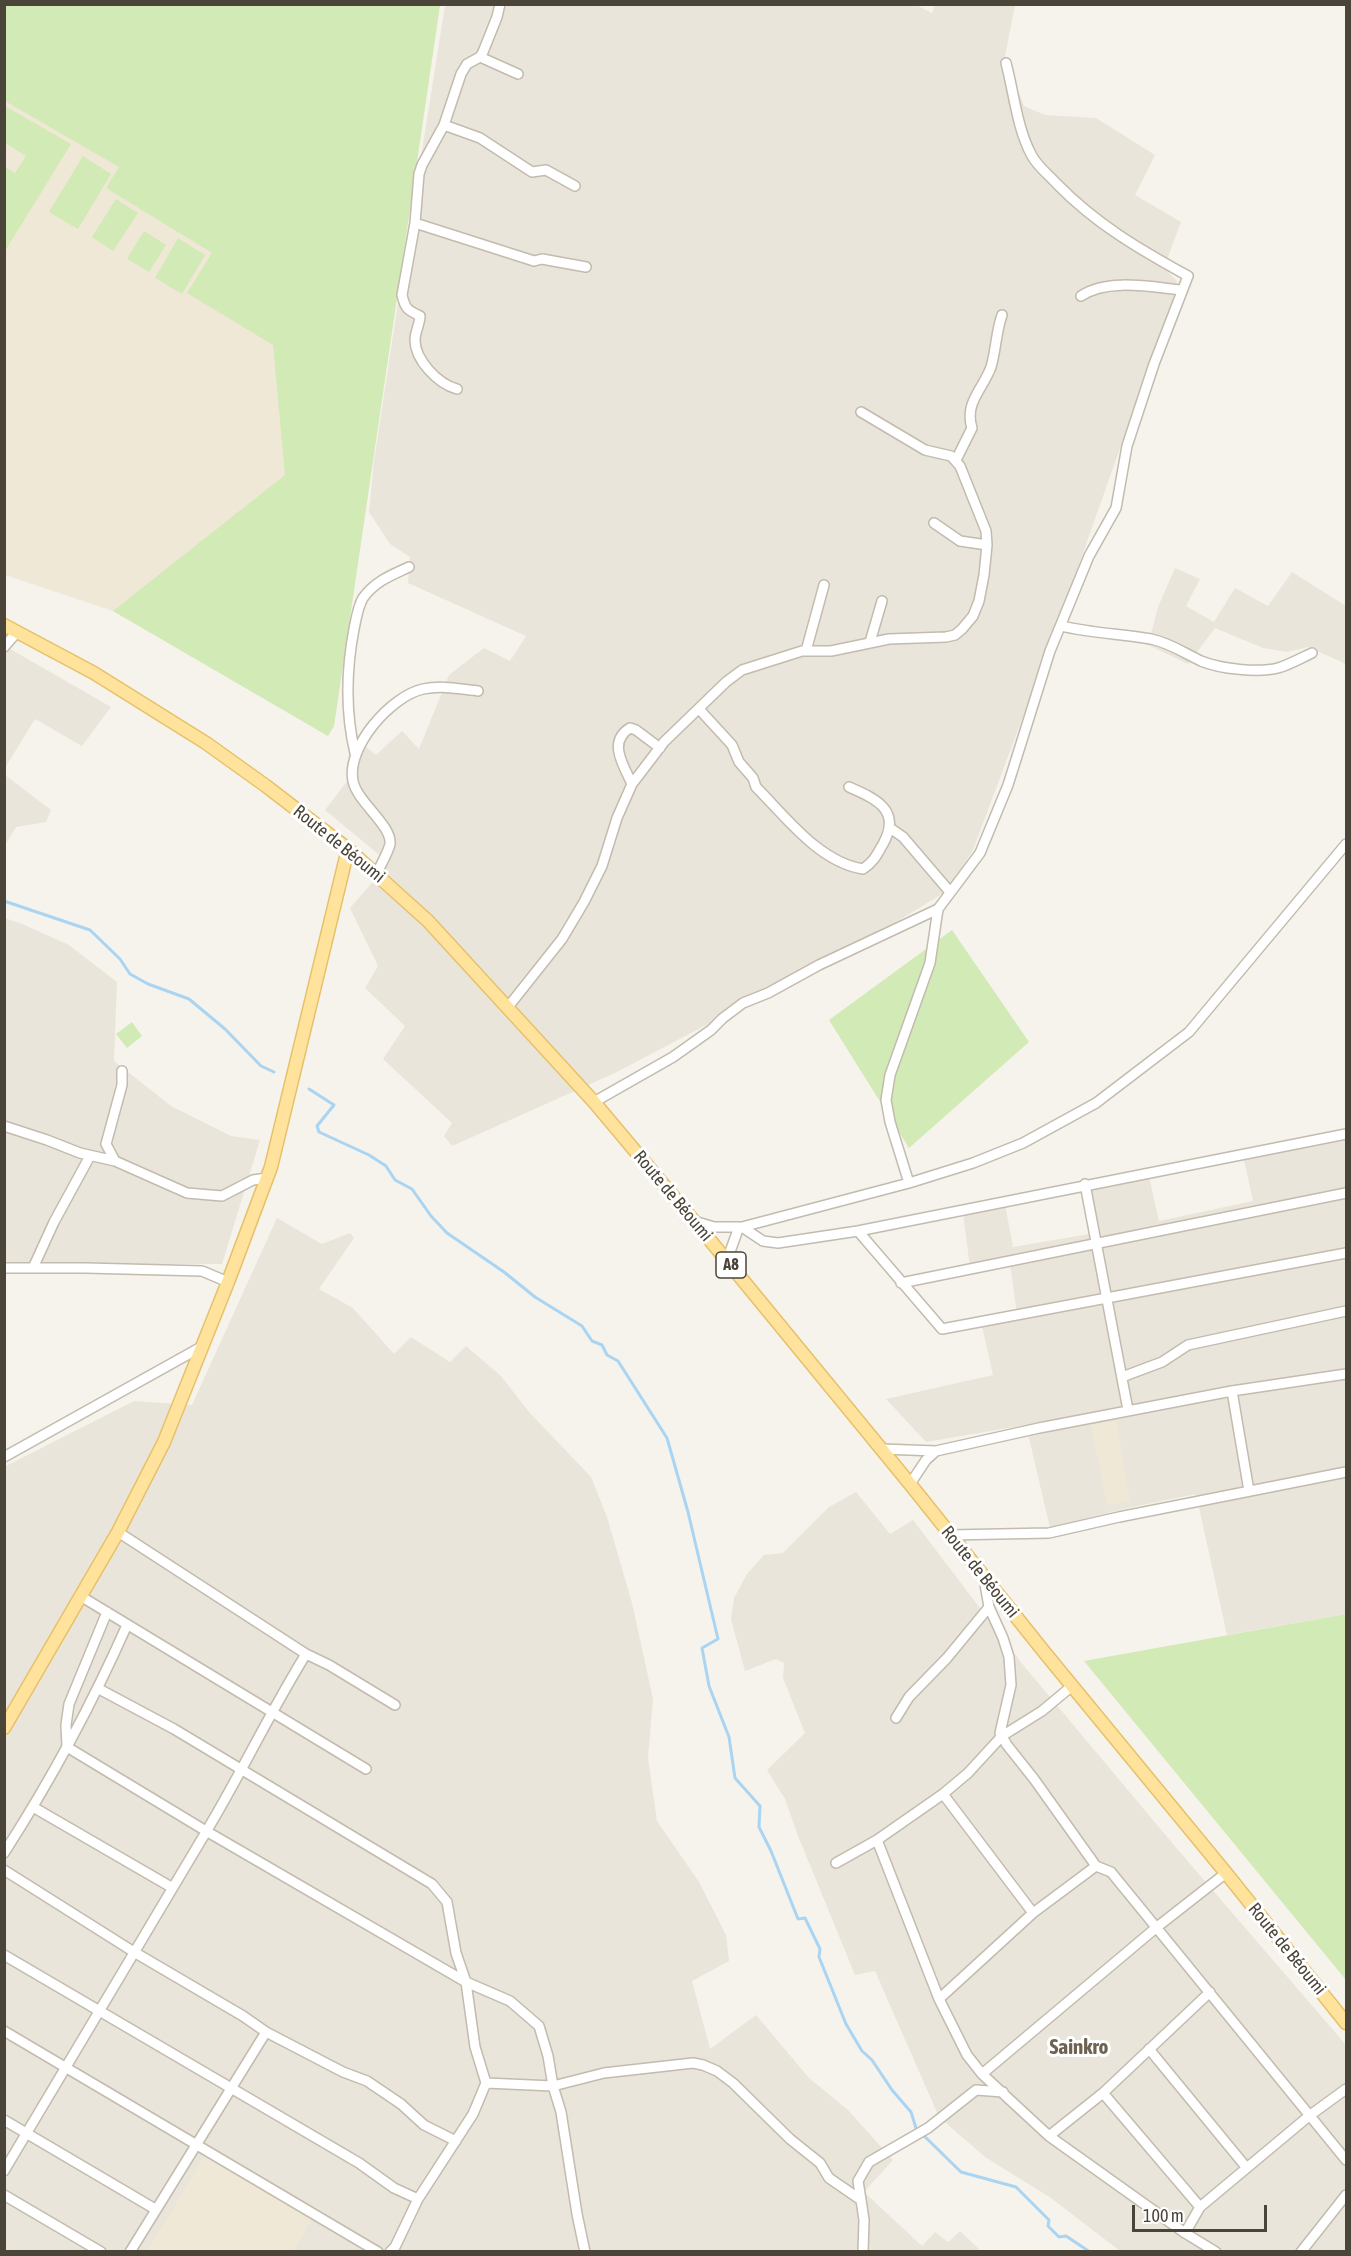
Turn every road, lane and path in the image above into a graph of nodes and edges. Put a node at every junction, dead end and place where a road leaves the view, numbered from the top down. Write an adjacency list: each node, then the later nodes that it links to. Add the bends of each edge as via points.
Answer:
1 (500, 4): 2 (street)
2 (480, 57): 4 (street); 5 (street, via 467,64 461,74)
3 (1006, 63): 9 (street, via 1032,157 1104,226 1188,276)
4 (518, 75)
5 (444, 125): 6 (street, via 480,138 532,172 546,170); 7 (street, via 419,174)
6 (575, 186)
7 (415, 223): 8 (street, via 534,261); 12 (street, via 405,270 403,305 420,316 414,342 427,367 436,380)
8 (586, 267)
9 (1181, 290): 10 (street, via 1127,284 1089,290); 21 (street, via 1126,446 1116,508 1089,556)
10 (1081, 296)
11 (1002, 315): 14 (street, via 990,369 971,407 972,428)
12 (457, 389)
13 (861, 412): 14 (street, via 926,450)
14 (956, 460): 16 (street, via 981,516)
15 (934, 523): 16 (street, via 960,541)
16 (987, 544): 23 (street, via 979,601 973,616 955,635)
17 (409, 567): 30 (street, via 374,585 362,599 357,615 346,697)
18 (824, 585): 25 (street)
19 (882, 601): 23 (street)
20 (4, 625): 22 (main road, Route de Béoumi / A8)
21 (1061, 626): 26 (street, via 1151,639 1221,667 1277,668); 37 (street, via 994,821 980,853)
22 (17, 632): 24 (street); 35 (main road, Route de Béoumi / A8, via 186,729)
23 (870, 642): 25 (street, via 831,651)
24 (4, 646)
25 (806, 651): 28 (street, via 742,669)
26 (1312, 653)
27 (478, 691): 30 (street, via 421,689 380,715)
28 (699, 709): 29 (street); 33 (street, via 732,745 756,787 812,843 849,867 863,869 873,863)
29 (660, 748): 31 (street); 31 (street, via 630,728 619,736 617,746)
30 (355, 753): 36 (street, via 353,782 390,840)
31 (632, 784): 39 (street, via 616,818 602,866 584,902 562,939)
32 (849, 787): 33 (street, via 878,801)
33 (890, 828): 37 (street, via 903,837)
34 (1347, 844): 47 (street, via 1207,1012 1167,1051 1096,1103 1023,1143)
35 (348, 849): 36 (main road, Route de Béoumi / A8); 46 (main road)
36 (377, 873): 39 (main road, Route de Béoumi / A8)
37 (950, 892): 38 (street)
38 (938, 909): 41 (street, via 743,1003 673,1057); 47 (street, via 930,963 890,1075 886,1100)
39 (508, 1006): 41 (main road, Route de Béoumi / A8)
40 (122, 1071): 45 (street, via 106,1144)
41 (594, 1102): 50 (main road, Route de Béoumi / A8)
42 (4, 1126): 44 (street)
43 (1347, 1134): 48 (street)
44 (90, 1156): 45 (street); 57 (street)
45 (115, 1161): 46 (street, via 187,1193 222,1196 253,1180)
46 (267, 1178): 58 (main road)
47 (909, 1183): 51 (street)
48 (1085, 1184): 52 (street); 53 (street)
49 (1347, 1193): 53 (street)
50 (694, 1221): 51 (street, via 714,1227); 55 (main road, Route de Béoumi / A8)
51 (740, 1227): 52 (street, via 763,1241 778,1243); 55 (street)
52 (858, 1231): 59 (street)
53 (1095, 1242): 59 (street); 60 (street)
54 (1347, 1253): 60 (street)
55 (727, 1260): 67 (main road, Route de Béoumi / A8)
56 (4, 1268): 57 (street)
57 (33, 1268): 58 (street, via 202,1271)
58 (228, 1282): 62 (main road)
59 (901, 1282): 60 (street, via 942,1329)
60 (1108, 1297): 64 (street)
61 (1347, 1311): 64 (street, via 1188,1345 1162,1362)
62 (203, 1346): 69 (street); 73 (main road, via 164,1442)
63 (1347, 1374): 65 (street)
64 (1122, 1377): 66 (street)
65 (1232, 1391): 66 (street); 72 (street)
66 (1128, 1410): 68 (street)
67 (882, 1449): 68 (street); 71 (main road, Route de Béoumi / A8)
68 (936, 1451): 71 (street)
69 (4, 1456)
70 (1347, 1472): 72 (street)
71 (910, 1484): 74 (main road, Route de Béoumi / A8)
72 (1249, 1491): 74 (street, via 1049,1533)
73 (118, 1532): 76 (main road); 80 (street)
74 (950, 1535): 75 (main road, Route de Béoumi / A8)
75 (984, 1578): 77 (street); 81 (main road, Route de Béoumi / A8)
76 (82, 1597): 78 (street); 86 (main road)
77 (989, 1607): 85 (street, via 909,1697); 87 (street, via 1009,1657 1011,1685)
78 (107, 1612): 79 (street); 88 (street, via 69,1704)
79 (127, 1625): 82 (street); 84 (street)
80 (306, 1654): 83 (street); 84 (street)
81 (1072, 1686): 87 (street); 99 (main road, Route de Béoumi / A8)
82 (99, 1689): 88 (street); 89 (street)
83 (395, 1705)
84 (272, 1712): 89 (street); 90 (street)
85 (896, 1718)
86 (4, 1728)
87 (1002, 1736): 91 (street, via 969,1773); 97 (street)
88 (68, 1748): 92 (street); 93 (street)
89 (241, 1769): 93 (street); 105 (street, via 432,1884 447,1902 456,1953)
90 (366, 1769)
91 (943, 1794): 94 (street); 101 (street)
92 (33, 1807): 95 (street); 100 (street)
93 (206, 1831): 100 (street); 105 (street)
94 (877, 1840): 96 (street); 107 (street)
95 (4, 1853)
96 (836, 1863)
97 (1096, 1866): 101 (street); 102 (street, via 1112,1872)
98 (4, 1870): 103 (street)
99 (1226, 1873): 102 (street); 109 (main road, Route de Béoumi / A8)
100 (171, 1887): 103 (street)
101 (1034, 1913): 107 (street)
102 (1156, 1927): 106 (street); 114 (street)
103 (134, 1952): 108 (street); 111 (street)
104 (4, 1955): 108 (street)
105 (466, 1982): 115 (street, via 475,2047); 116 (street, via 510,2001 539,2026)
106 (1210, 1992): 112 (street); 121 (street)
107 (939, 1999): 114 (street, via 967,2055)
108 (99, 2010): 113 (street); 117 (street)
109 (1347, 2023)
110 (4, 2031): 113 (street)
111 (266, 2032): 117 (street); 125 (street, via 367,2081 424,2125)
112 (1149, 2049): 120 (street); 128 (street)
113 (66, 2067): 123 (street); 126 (street)
114 (982, 2074): 119 (street)
115 (486, 2083): 116 (street); 125 (street)
116 (553, 2086): 133 (street, via 604,2073 703,2065 733,2083 820,2163 829,2178); 141 (street)
117 (231, 2089): 126 (street); 132 (street)
118 (1347, 2089): 121 (street)
119 (1004, 2092): 124 (street); 133 (street, via 976,2090 928,2128 869,2162 858,2181)
120 (1103, 2093): 124 (street); 134 (street)
121 (1310, 2116): 127 (street); 128 (street)
122 (4, 2120): 123 (street)
123 (27, 2133): 129 (street); 135 (street)
124 (1049, 2136): 136 (street)
125 (456, 2141): 132 (street)
126 (195, 2144): 135 (street); 139 (street)
127 (1347, 2160)
128 (1246, 2167): 134 (street)
129 (4, 2172)
130 (4, 2195): 137 (street)
131 (1347, 2195): 144 (street)
132 (418, 2199): 140 (street)
133 (861, 2200): 142 (street)
134 (1200, 2207): 136 (street)
135 (155, 2209): 138 (street)
136 (1185, 2233): 143 (street)
137 (101, 2252)
138 (130, 2252)
139 (378, 2252)
140 (390, 2252)
141 (585, 2252)
142 (863, 2252)
143 (1216, 2252)
144 (1300, 2252)

